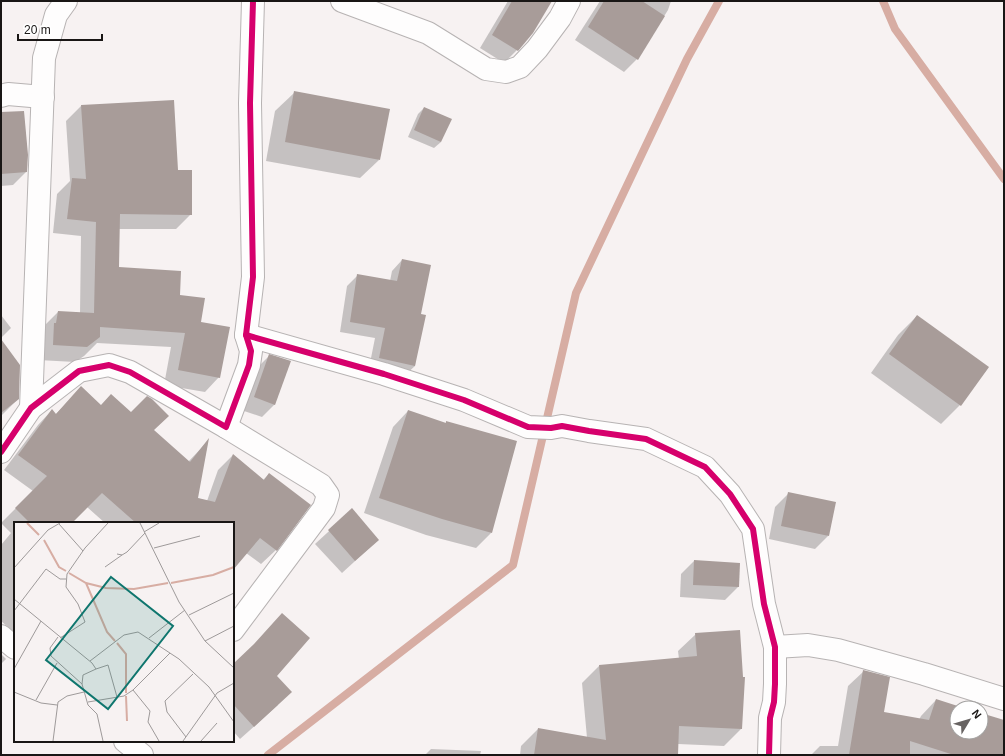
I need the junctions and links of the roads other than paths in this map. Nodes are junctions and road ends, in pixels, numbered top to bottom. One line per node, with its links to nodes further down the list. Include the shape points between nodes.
1 (66, 1): 6 (street, via 56,15 44,58)
2 (253, 1): 7 (street, via 250,110 254,277)
3 (342, 1): 4 (street, via 428,33 486,68 506,72 520,67 538,49)
4 (569, 1)
5 (1, 96): 6 (street, via 8,94)
6 (43, 97): 8 (street)
7 (246, 335): 9 (street, via 251,351 249,365); 13 (street, via 391,376 464,400 528,427 562,426 646,439 704,467 730,494 753,529 764,604)
8 (31, 408): 9 (street, via 80,371 109,366 130,372); 10 (street)
9 (226, 427): 11 (street, via 321,485 328,495 324,508)
10 (1, 452)
11 (234, 629)
12 (1, 636): 14 (street)
13 (775, 646): 15 (street, via 808,645 838,650); 16 (street, via 776,684 770,718)
14 (14, 647)
15 (1004, 698)
16 (769, 755)

